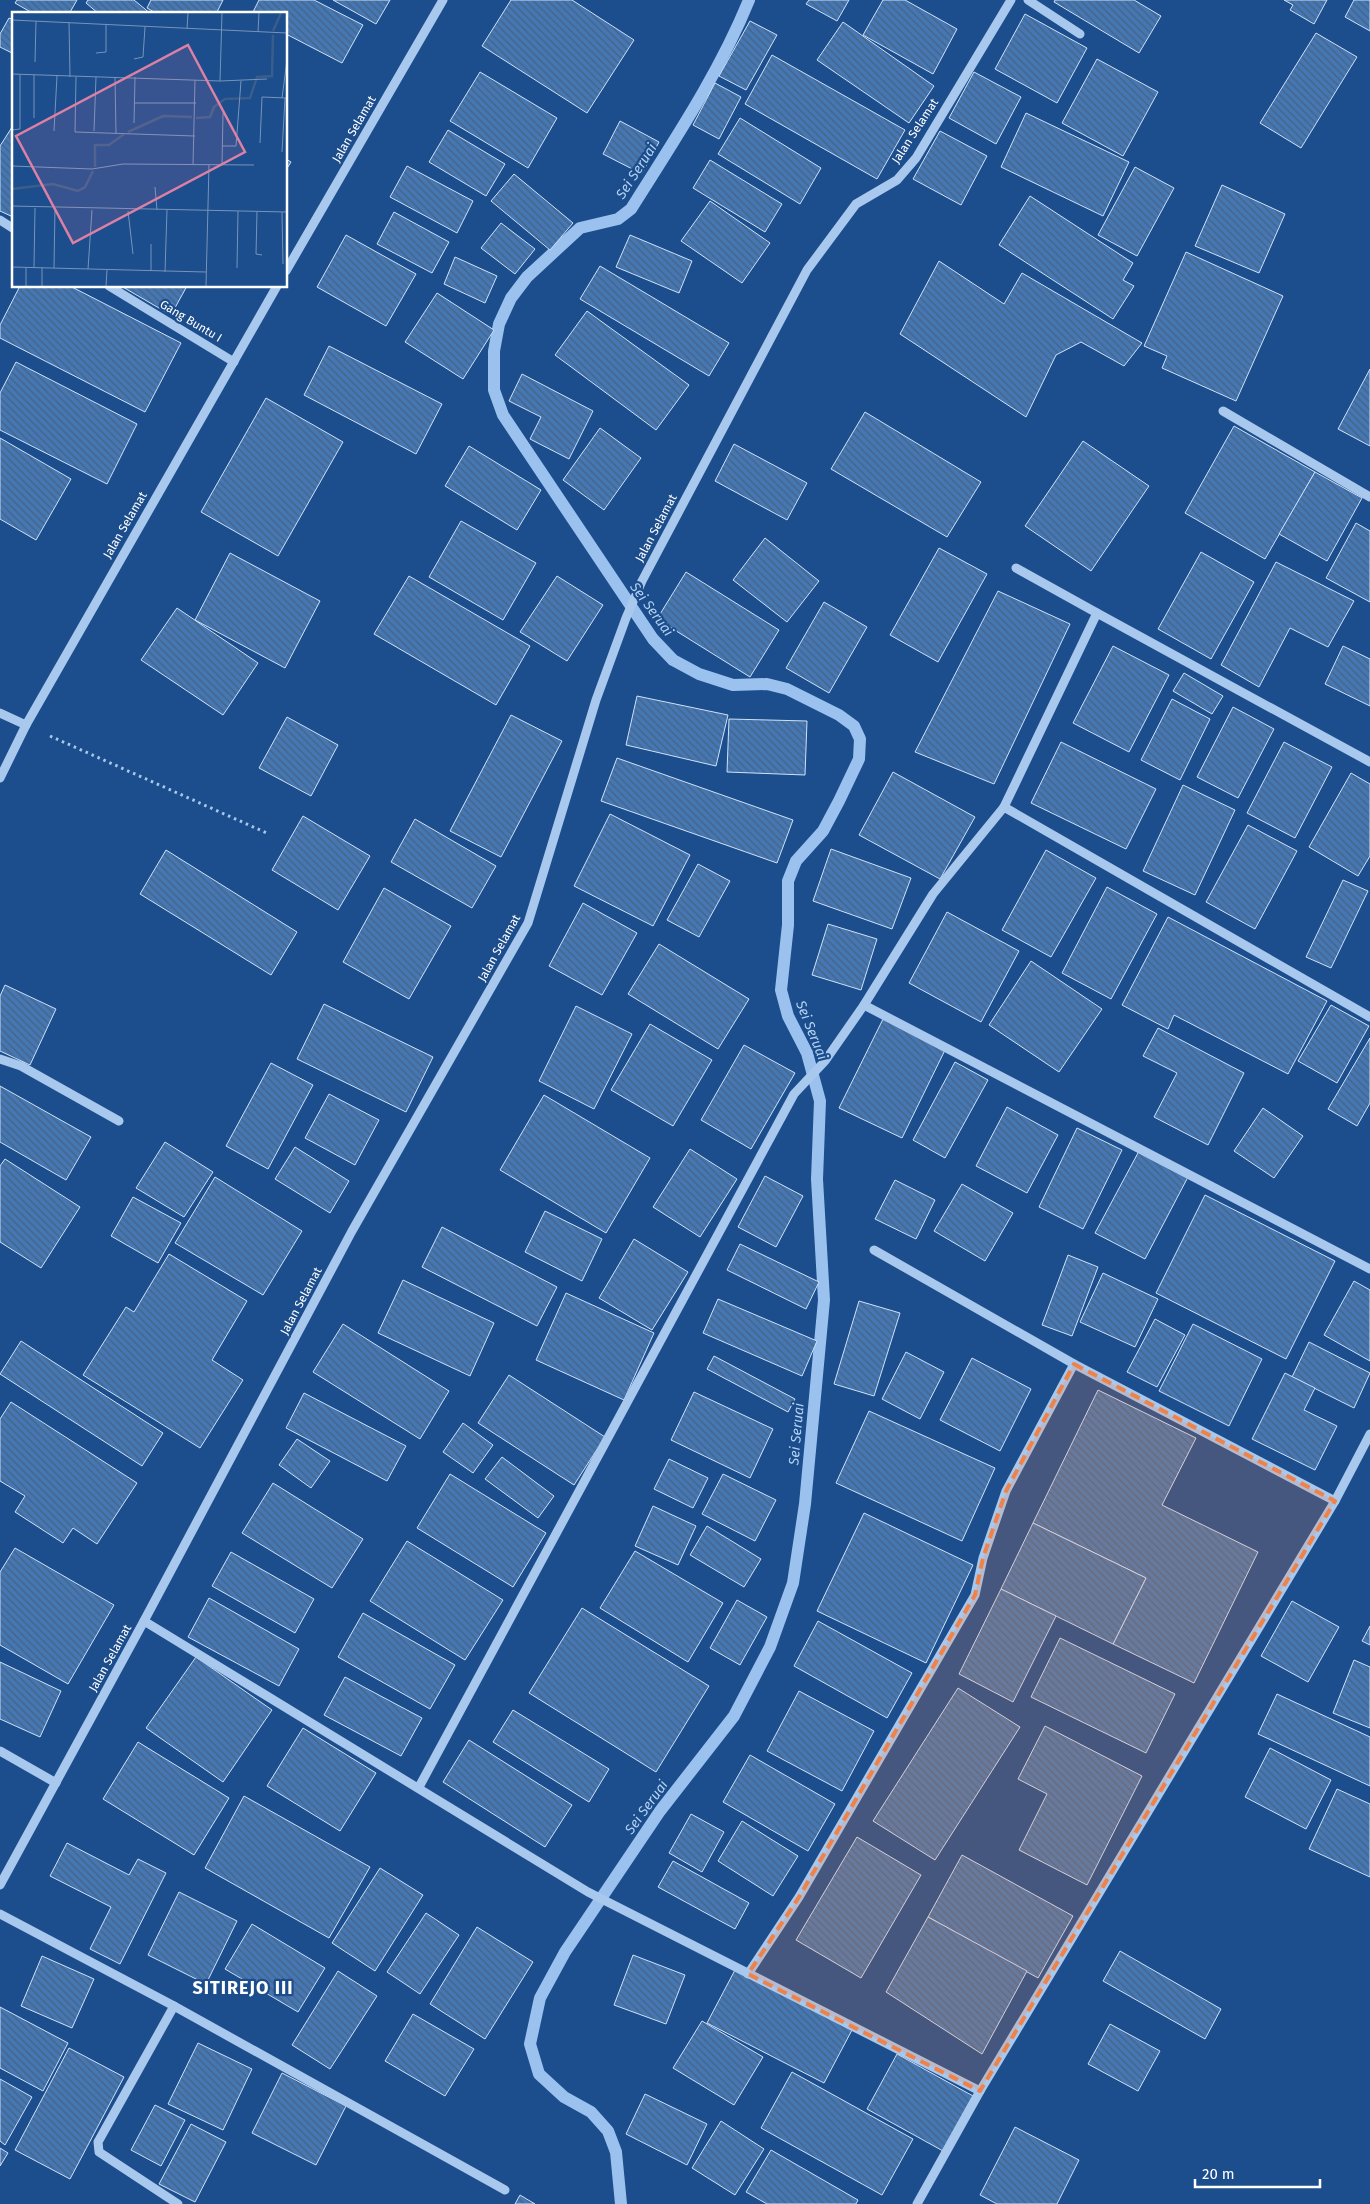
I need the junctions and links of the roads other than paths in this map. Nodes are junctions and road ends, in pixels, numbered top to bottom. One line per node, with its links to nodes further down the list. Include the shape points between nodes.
1 (1010, 0): 29 (street, Jalan Selamat, via 916,158 897,180 856,204 806,270 642,581 626,618 596,700 528,923 352,1230)
2 (1028, 0): 4 (street)
3 (439, 1): 7 (street, Jalan Selamat)
4 (1080, 34)
5 (0, 220): 6 (street)
6 (12, 228)
7 (288, 267)
8 (112, 288): 10 (street, Gang Buntu I)
9 (277, 288): 10 (street, Jalan Selamat)
10 (234, 362): 16 (street, Jalan Selamat)
11 (1223, 410): 12 (street)
12 (1370, 497)
13 (1016, 568): 14 (street)
14 (1098, 612): 17 (street); 19 (street)
15 (0, 713): 16 (street)
16 (26, 725): 18 (street, Jalan Selamat)
17 (1370, 762)
18 (0, 778)
19 (1004, 807): 20 (street, via 933,894); 21 (street)
20 (864, 1005): 25 (street); 32 (street, via 825,1061 794,1094)
21 (1370, 1017)
22 (0, 1059): 23 (street, via 21,1066)
23 (119, 1121)
24 (874, 1250): 26 (street)
25 (1370, 1269)
26 (1074, 1364): 28 (street); 35 (street, via 1006,1491 974,1595 798,1897)
27 (1370, 1434): 28 (street)
28 (1335, 1501): 37 (street)
29 (144, 1621): 31 (street, Jalan Selamat); 32 (street)
30 (0, 1752): 31 (street)
31 (56, 1783): 33 (street, Jalan Selamat)
32 (419, 1787): 35 (street, via 588,1892)
33 (0, 1885)
34 (0, 1914): 36 (street)
35 (748, 1974): 37 (street)
36 (174, 2006): 38 (street); 39 (street, via 98,2142 98,2152)
37 (980, 2091): 40 (street)
38 (505, 2190)
39 (178, 2204)
40 (917, 2204)

